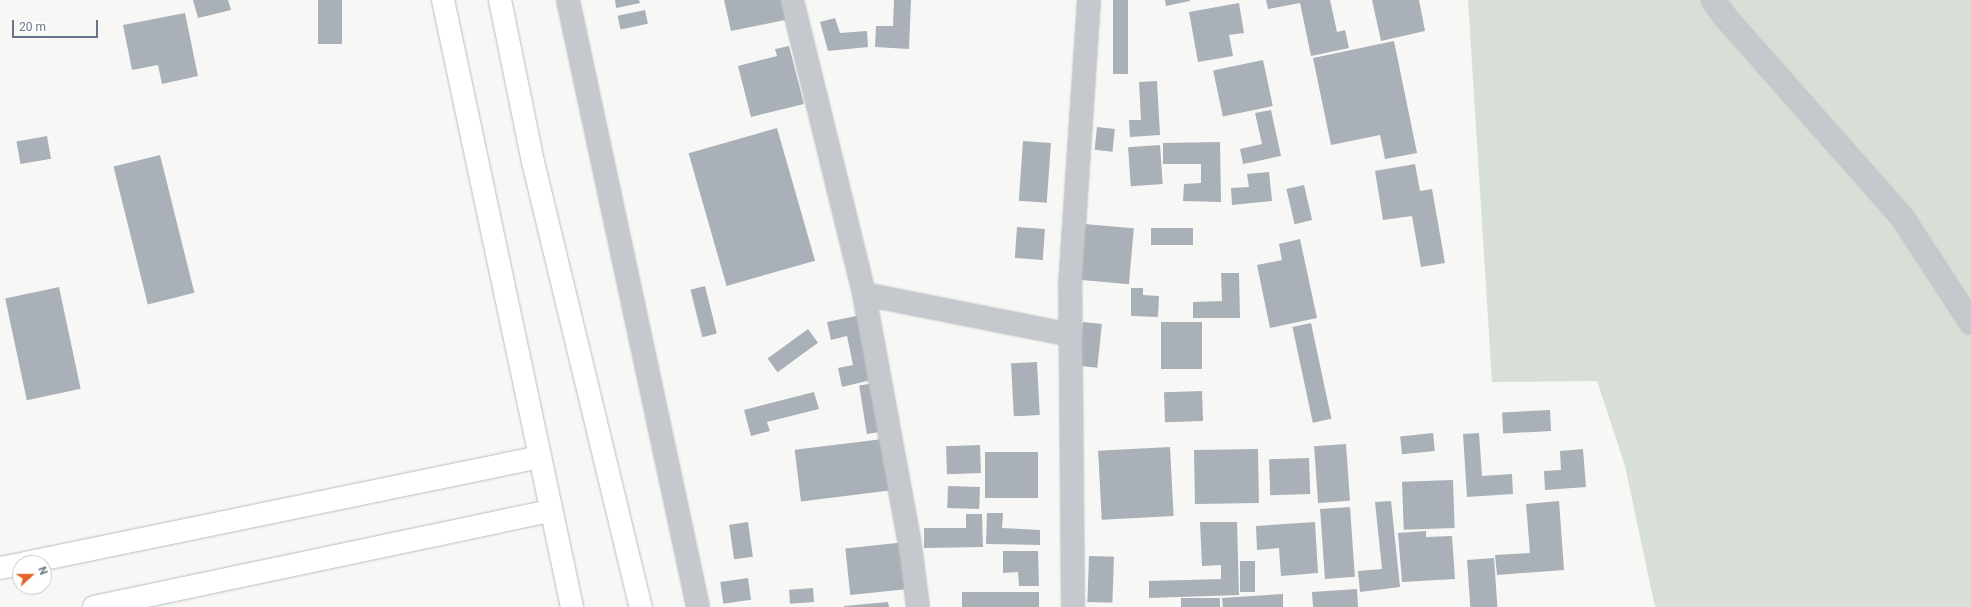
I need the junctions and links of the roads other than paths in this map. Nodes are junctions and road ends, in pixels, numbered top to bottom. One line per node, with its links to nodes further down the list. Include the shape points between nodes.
1 (444, 0): 10 (main road)
2 (500, 0): 17 (main road, via 533,162)
3 (568, 0): 18 (street)
4 (792, 0): 7 (street)
5 (1089, 0): 9 (street, via 1070,286)
6 (1713, 0): 8 (street, via 1726,18 1902,217)
7 (864, 294): 9 (street); 19 (street, via 909,538)
8 (1971, 323)
9 (1071, 335): 20 (street)
10 (540, 457): 11 (main road); 12 (main road)
11 (551, 511): 15 (main road); 16 (main road)
12 (52, 557)
13 (12, 566): 14 (main road)
14 (0, 568)
15 (94, 607)
16 (572, 607)
17 (641, 607)
18 (698, 607)
19 (918, 607)
20 (1073, 607)

